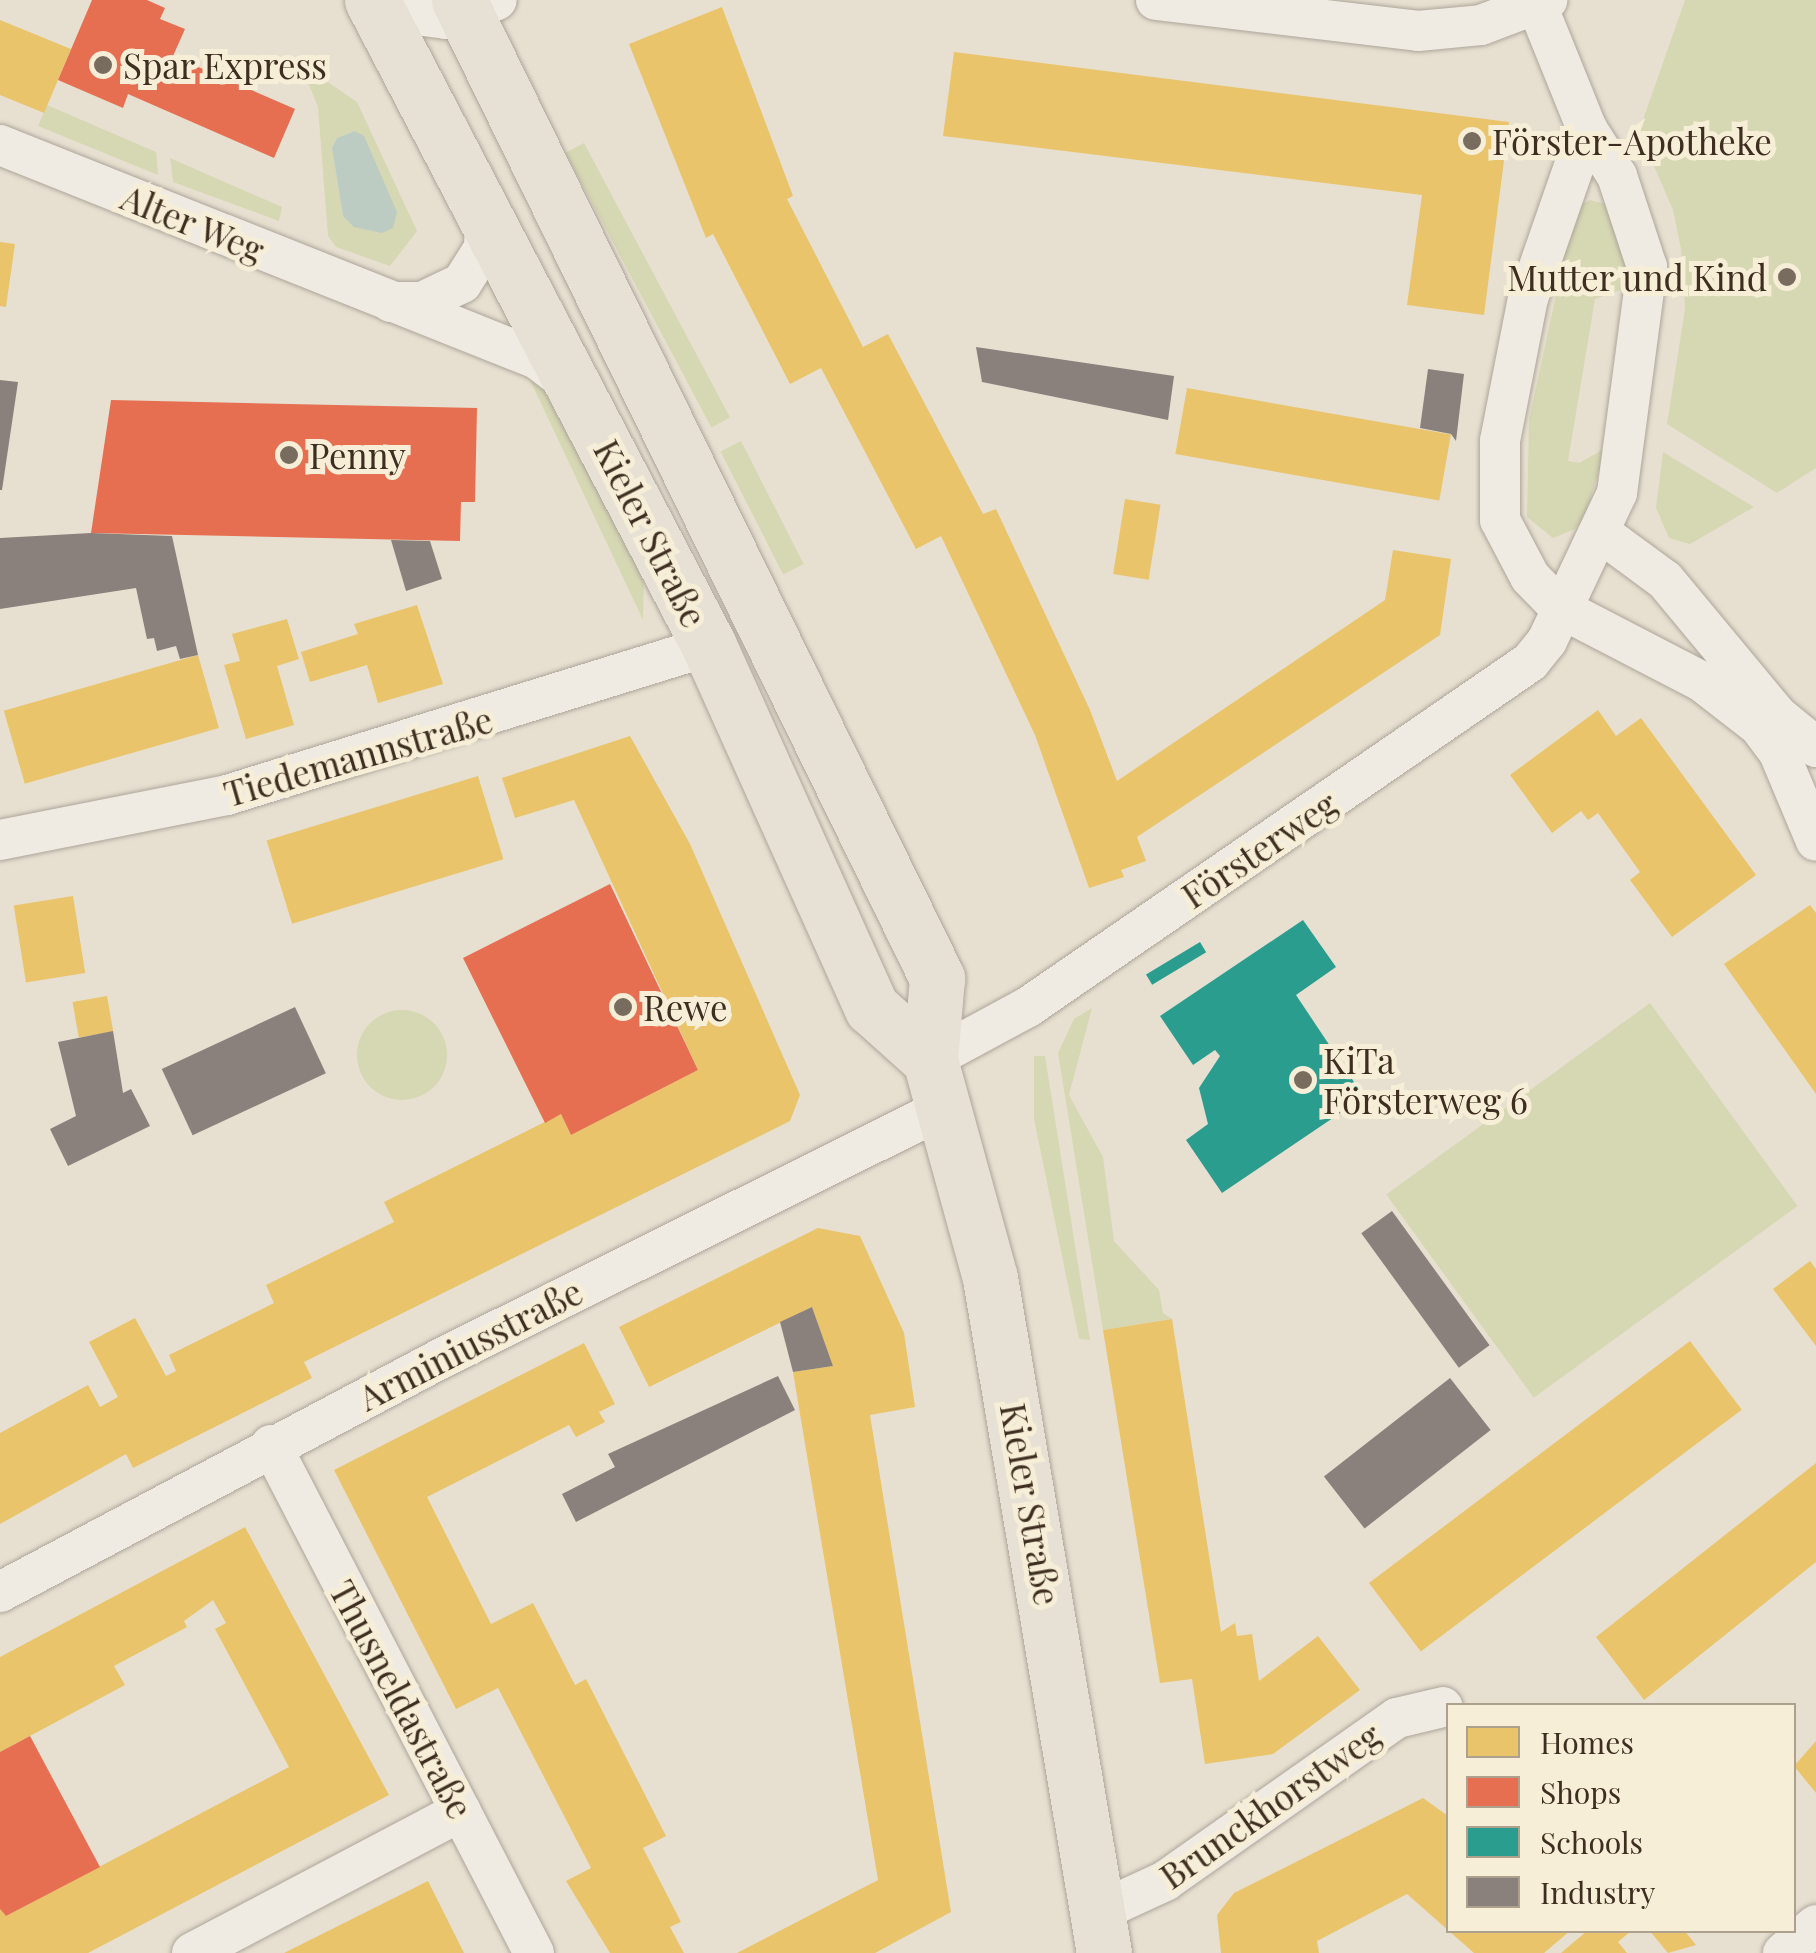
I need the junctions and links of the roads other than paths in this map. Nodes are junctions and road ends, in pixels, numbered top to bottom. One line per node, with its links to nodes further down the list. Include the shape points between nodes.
1 (1156, 0): 2 (street, via 1418,31 1481,25)
2 (1540, 2): 5 (street, Försterweg)
3 (375, 3): 4 (street, via 427,19); 7 (main road, Kieler Straße)
4 (474, 5): 16 (main road, Kieler Straße, via 932,966)
5 (1587, 130): 10 (street, Försterweg, via 1617,176 1647,267 1626,454); 11 (street, via 1540,249 1500,442 1500,520 1530,577)
6 (0, 145): 8 (street, Alter Weg)
7 (485, 213): 8 (street, Alter Weg, via 484,248 462,283 422,302); 9 (main road, Kieler Straße)
8 (387, 302): 9 (street, Alter Weg, via 536,360)
9 (579, 394): 12 (main road, Kieler Straße)
10 (1601, 533): 11 (street, Försterweg); 13 (street, via 1665,580 1778,716)
11 (1560, 608): 15 (street, via 1701,681 1759,726 1780,753); 16 (street, Försterweg, via 1530,662 1028,1007)
12 (709, 646): 14 (street, Tiedemannstraße, via 227,795); 16 (main road, Kieler Straße, via 872,1008)
13 (1816, 747)
14 (0, 840)
15 (1816, 841)
16 (938, 1084): 17 (street, Arminiusstraße); 22 (main road, Kieler Straße, via 997,1318)
17 (271, 1446): 18 (street, Arminiusstraße); 20 (street, Thusneldastraße)
18 (0, 1592)
19 (1442, 1707): 22 (street, Brunckhorstweg, via 1397,1718)
20 (461, 1811): 23 (street); 24 (street, Thusneldastraße)
21 (1816, 1924): 25 (street)
22 (1101, 1932)
23 (192, 1953)
24 (534, 1953)
25 (1782, 1953)

